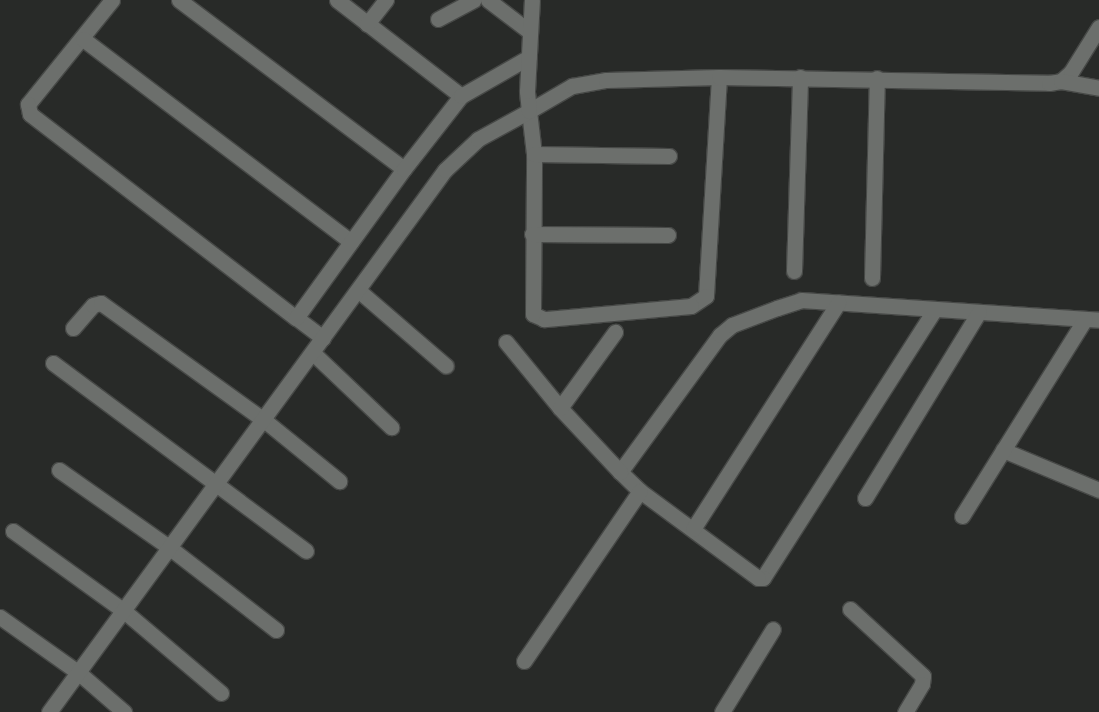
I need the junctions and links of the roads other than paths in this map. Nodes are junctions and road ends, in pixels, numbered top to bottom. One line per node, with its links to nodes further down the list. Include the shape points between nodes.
1 (112, 0): 12 (street)
2 (337, 0): 9 (street)
3 (386, 0): 9 (street)
4 (473, 0): 8 (street)
5 (488, 0): 11 (street)
6 (532, 0): 11 (street)
7 (182, 1): 23 (street)
8 (438, 20)
9 (367, 24): 19 (street)
10 (1099, 27): 16 (street)
11 (530, 32): 13 (street)
12 (83, 39): 26 (street); 34 (street, via 28,104 30,114)
13 (529, 65): 19 (street); 20 (street)
14 (719, 77): 15 (street); 20 (street, via 606,80 572,86); 24 (street, via 708,289 702,301 691,306 538,318 531,307)
15 (800, 77): 17 (street); 27 (street)
16 (1066, 77): 17 (street, via 1028,83); 18 (street)
17 (877, 78): 28 (street)
18 (1099, 88)
19 (461, 96): 23 (street)
20 (529, 110): 21 (street); 29 (street, via 478,139 444,170)
21 (534, 154): 22 (street); 24 (street)
22 (669, 156)
23 (404, 169): 26 (street)
24 (532, 234): 25 (street)
25 (668, 235)
26 (351, 242): 34 (street)
27 (794, 271)
28 (872, 278)
29 (358, 290): 37 (street); 41 (street)
30 (838, 303): 31 (street); 47 (street, via 801,300 732,325 720,335); 54 (street)
31 (935, 309): 32 (street); 54 (street, via 764,578 758,578)
32 (979, 312): 33 (street); 52 (street)
33 (1092, 319): 45 (street)
34 (300, 320): 37 (street)
35 (74, 328): 43 (street, via 93,305 102,304)
36 (615, 332): 42 (street)
37 (322, 338): 39 (street)
38 (506, 342): 42 (street)
39 (313, 353): 43 (street); 44 (street)
40 (53, 363): 49 (street)
41 (446, 366)
42 (560, 408): 47 (street)
43 (264, 420): 48 (street); 49 (street)
44 (391, 427)
45 (1003, 450): 50 (street); 53 (street)
46 (59, 470): 56 (street)
47 (620, 472): 51 (street)
48 (339, 480)
49 (218, 483): 56 (street); 57 (street)
50 (1099, 490)
51 (640, 491): 54 (street); 63 (street)
52 (864, 498)
53 (962, 516)
54 (693, 529)
55 (13, 531): 59 (street)
56 (170, 548): 59 (street); 62 (street)
57 (306, 550)
58 (850, 608): 69 (street, via 923,676 922,684)
59 (124, 611): 64 (street); 65 (street)
60 (0, 617): 64 (street)
61 (773, 629): 68 (street)
62 (276, 630)
63 (524, 661)
64 (79, 673): 66 (street); 67 (street)
65 (222, 693)
66 (49, 712)
67 (124, 712)
68 (722, 712)
69 (905, 712)

